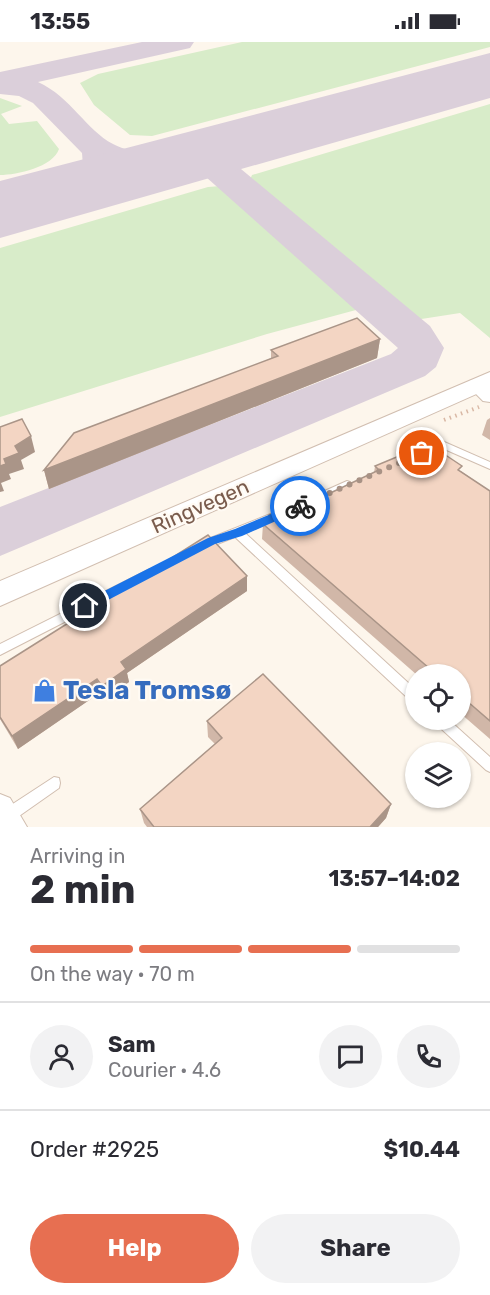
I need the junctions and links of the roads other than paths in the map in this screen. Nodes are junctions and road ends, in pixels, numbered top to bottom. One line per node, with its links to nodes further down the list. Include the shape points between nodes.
1 (485, 387): 8 (street, Ringvegen)
2 (410, 458): 3 (lane, via 442,444)
3 (490, 466)
4 (356, 481): 5 (lane)
5 (238, 533): 6 (lane); 10 (lane)
6 (190, 552)
7 (159, 568): 9 (lane)
8 (3, 594)
9 (0, 650)
10 (405, 688)
11 (451, 730): 12 (lane)
12 (490, 766)
13 (54, 783): 14 (lane)
14 (6, 817)

